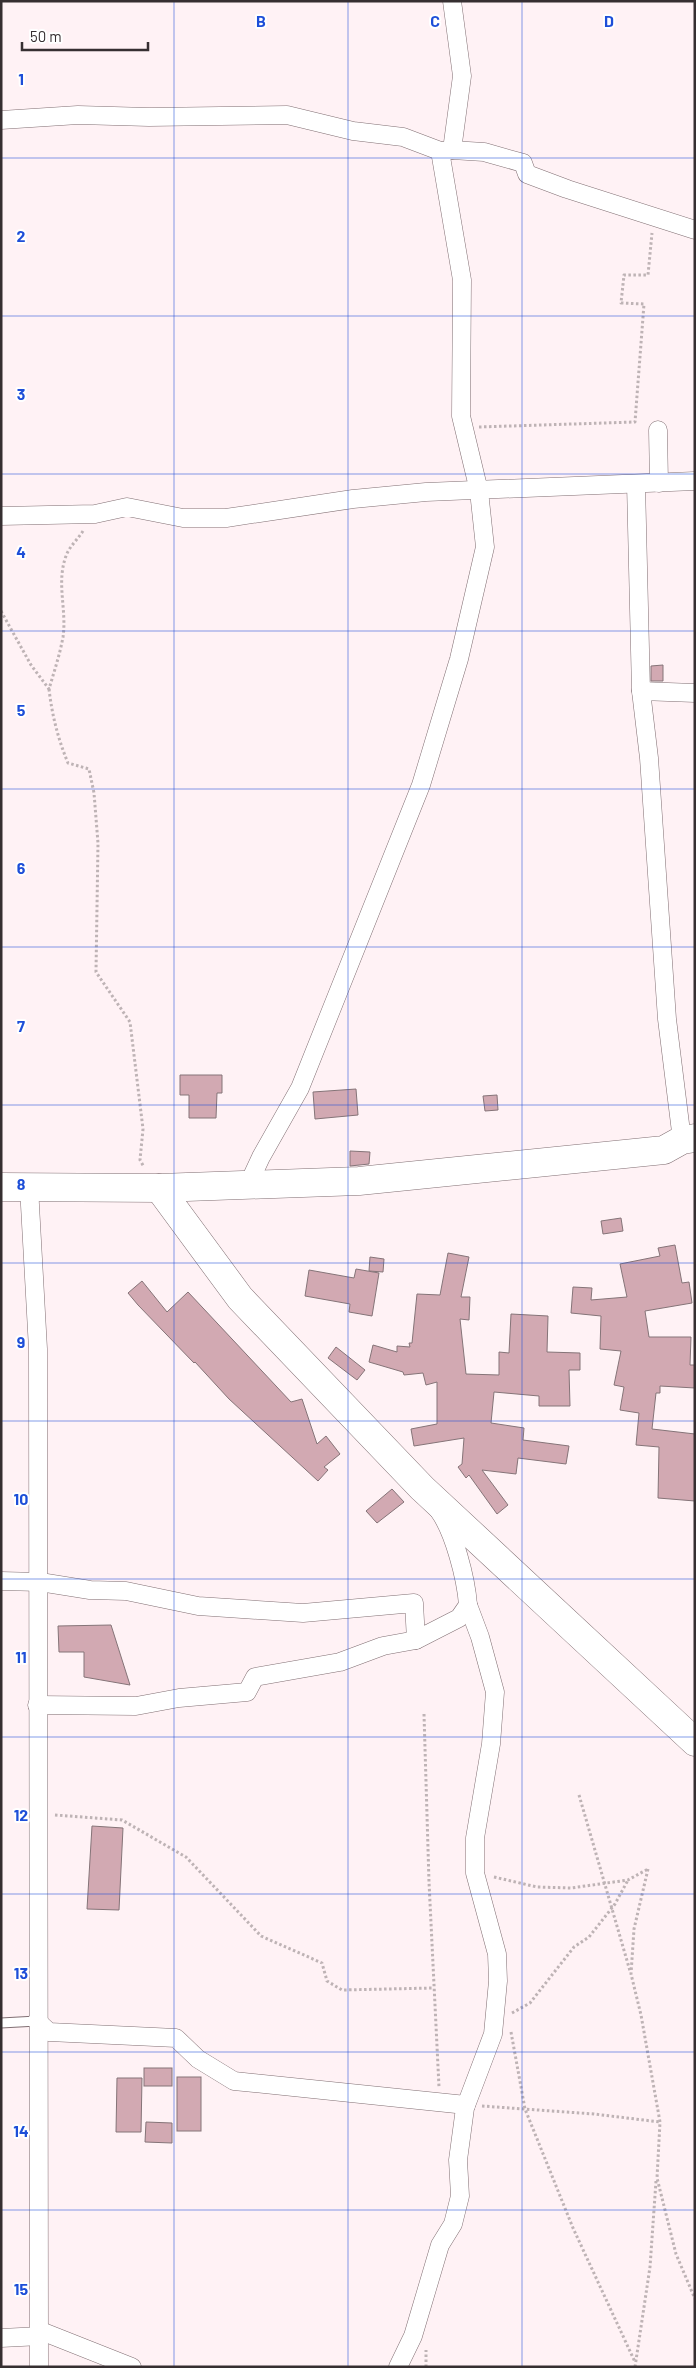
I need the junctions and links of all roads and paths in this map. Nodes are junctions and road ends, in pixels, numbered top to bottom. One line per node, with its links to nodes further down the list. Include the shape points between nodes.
1 (452, 1): 3 (street, via 462,76)
2 (1, 120): 3 (street, via 78,115 287,115 403,137)
3 (446, 150): 4 (street, via 484,152 523,163 527,174); 6 (street, via 442,170 462,280 461,416)
4 (653, 217): 5 (street); 6 (path, via 648,275 624,275 621,303 644,304 635,422)
5 (695, 230)
6 (464, 427): 11 (street)
7 (658, 430): 9 (street)
8 (695, 482): 9 (street)
9 (659, 483): 10 (street)
10 (636, 484): 11 (street); 16 (street)
11 (479, 491): 12 (street, via 353,499 226,518 183,518 126,507); 19 (street, via 485,547 459,659 421,785 300,1088)
12 (95, 514): 13 (street); 15 (path, via 66,555 60,591 63,637)
13 (1, 516)
14 (1, 611): 15 (path, via 31,665)
15 (49, 689): 22 (path, via 60,744 68,763 89,769 98,852 96,972 130,1022 143,1129 140,1160)
16 (641, 691): 17 (street); 18 (street, via 649,758 667,1019)
17 (695, 693)
18 (688, 1139): 19 (main road, via 664,1150 359,1181)
19 (248, 1185): 22 (main road)
20 (29, 1186): 21 (main road); 22 (main road); 25 (street, via 38,1349)
21 (1, 1187)
22 (159, 1188): 23 (main road, via 240,1298)
23 (422, 1488): 26 (street, via 445,1520); 30 (main road)
24 (1, 1581): 25 (street)
25 (40, 1582): 27 (street, via 90,1590 126,1591 198,1606 303,1613 414,1603); 28 (street)
26 (468, 1605): 27 (street, via 459,1618); 33 (street, via 495,1692 491,1744 475,1838)
27 (416, 1640): 28 (street, via 383,1646 340,1662 255,1677 247,1692 179,1698 136,1706)
28 (38, 1705): 32 (street)
29 (424, 1714): 38 (path)
30 (695, 1742)
31 (579, 1795): 35 (path)
32 (40, 1813): 38 (path, via 122,1820 186,1857 261,1936 322,1963 327,1981 342,1990); 40 (street)
33 (475, 1873): 35 (path, via 537,1887 571,1888); 39 (street, via 497,1954)
34 (628, 1880): 35 (path); 36 (path); 37 (path, via 648,1868 634,1929)
35 (605, 1882): 36 (path)
36 (612, 1907): 37 (path); 39 (path, via 589,1937 574,1947 530,2003)
37 (631, 1974): 45 (path)
38 (433, 1988): 42 (path)
39 (501, 2018): 43 (street); 44 (path)
40 (37, 2021): 41 (lane); 42 (street, via 50,2032 176,2038 198,2059 234,2080); 48 (street)
41 (1, 2024)
42 (440, 2102): 43 (street)
43 (466, 2105): 44 (path); 53 (street, via 458,2160 460,2196 453,2224 440,2245 413,2336)
44 (525, 2109): 45 (path); 50 (path, via 573,2228)
45 (660, 2122): 46 (path)
46 (656, 2178): 47 (path, via 676,2254); 50 (path, via 650,2267)
47 (695, 2299)
48 (41, 2333): 49 (street); 51 (street); 52 (street)
49 (1, 2338)
50 (635, 2362): 54 (path)
51 (39, 2367)
52 (132, 2367)
53 (398, 2367)
54 (635, 2367)

